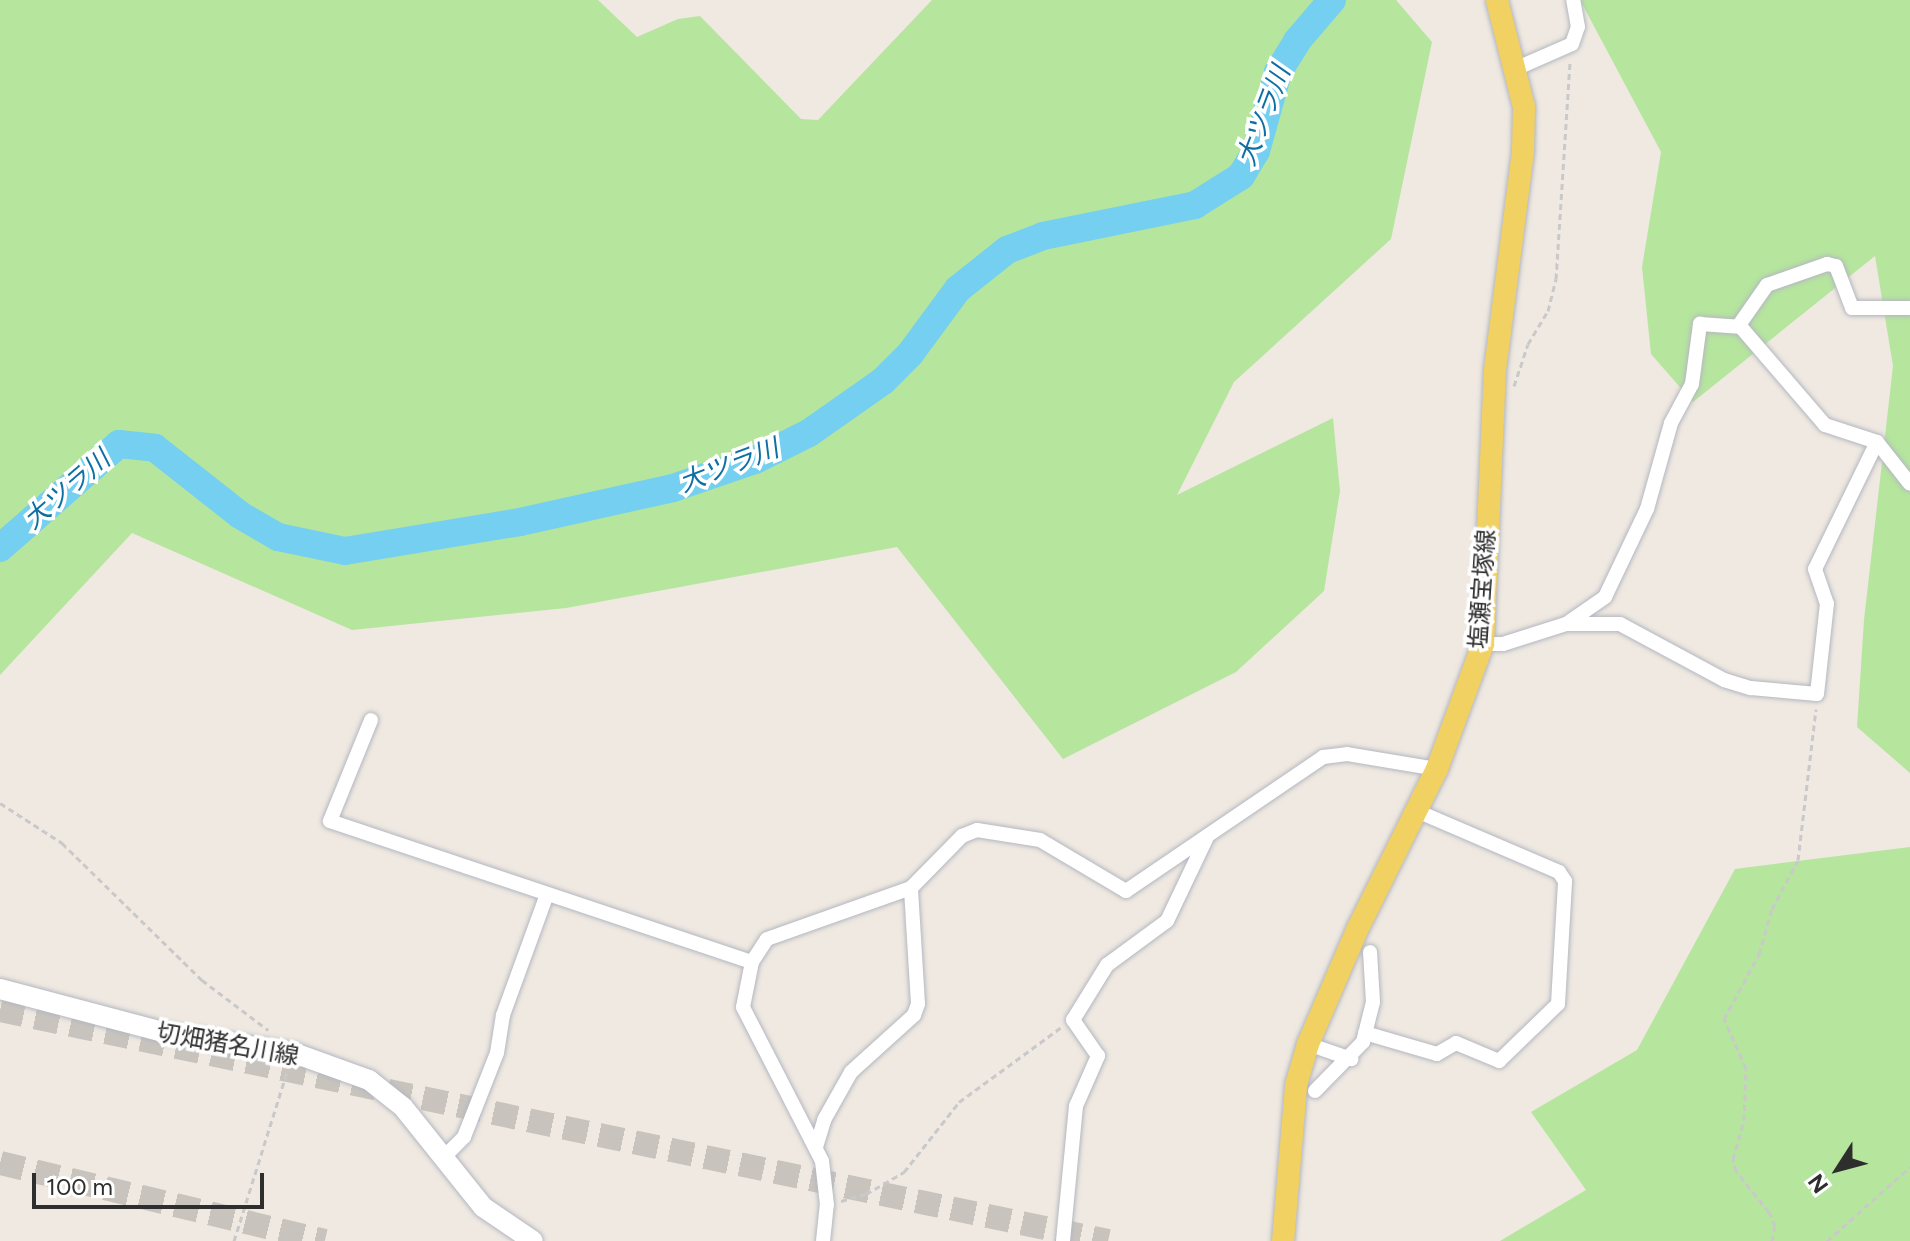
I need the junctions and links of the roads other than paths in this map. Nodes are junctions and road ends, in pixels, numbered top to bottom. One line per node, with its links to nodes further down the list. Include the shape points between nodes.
1 (1497, 0): 3 (main road, 塩瀬宝塚線)
2 (1573, 0): 3 (street, via 1578,27 1572,44)
3 (1515, 69): 9 (main road, 塩瀬宝塚線, via 1524,107 1523,151 1493,401)
4 (1910, 308): 5 (street, via 1852,308 1836,266 1827,264 1767,285)
5 (1739, 327): 6 (street, via 1825,425); 8 (street, via 1700,324 1692,384 1671,423 1647,509 1605,597)
6 (1877, 442): 7 (street); 8 (street, via 1815,569 1827,604 1817,694 1724,680 1620,624)
7 (1910, 484)
8 (1566, 624): 9 (street, via 1503,644)
9 (1483, 644): 11 (main road, 塩瀬宝塚線)
10 (371, 720): 15 (street, via 330,821)
11 (1437, 769): 12 (main road, 塩瀬宝塚線); 13 (street, via 1347,754 1323,757)
12 (1417, 811): 19 (street, via 1559,872 1565,881 1558,1004 1499,1061 1456,1043 1437,1054); 20 (main road, 塩瀬宝塚線)
13 (1207, 836): 14 (street, via 1126,891 1040,840 977,830 962,836); 27 (street, via 1167,921 1107,965 1073,1020 1098,1056 1076,1106)
14 (911, 888): 17 (street, via 781,930 767,939); 23 (street, via 918,1004 914,1015 851,1072 824,1120)
15 (546, 897): 17 (street); 24 (street, via 469,1123)
16 (1370, 952): 19 (street, via 1373,1002)
17 (752, 962): 23 (street, via 743,1007 750,1028)
18 (0, 989): 24 (main road, 切畑猪名川線, via 166,1033 286,1052 369,1080 403,1107)
19 (1365, 1033): 21 (street)
20 (1308, 1044): 21 (street); 28 (main road, 塩瀬宝塚線, via 1296,1085)
21 (1351, 1059): 22 (street)
22 (1315, 1091)
23 (816, 1147): 26 (street, via 827,1205)
24 (442, 1159): 25 (main road, 切畑猪名川線, via 483,1207)
25 (533, 1241)
26 (823, 1241)
27 (1063, 1241)
28 (1283, 1241)

